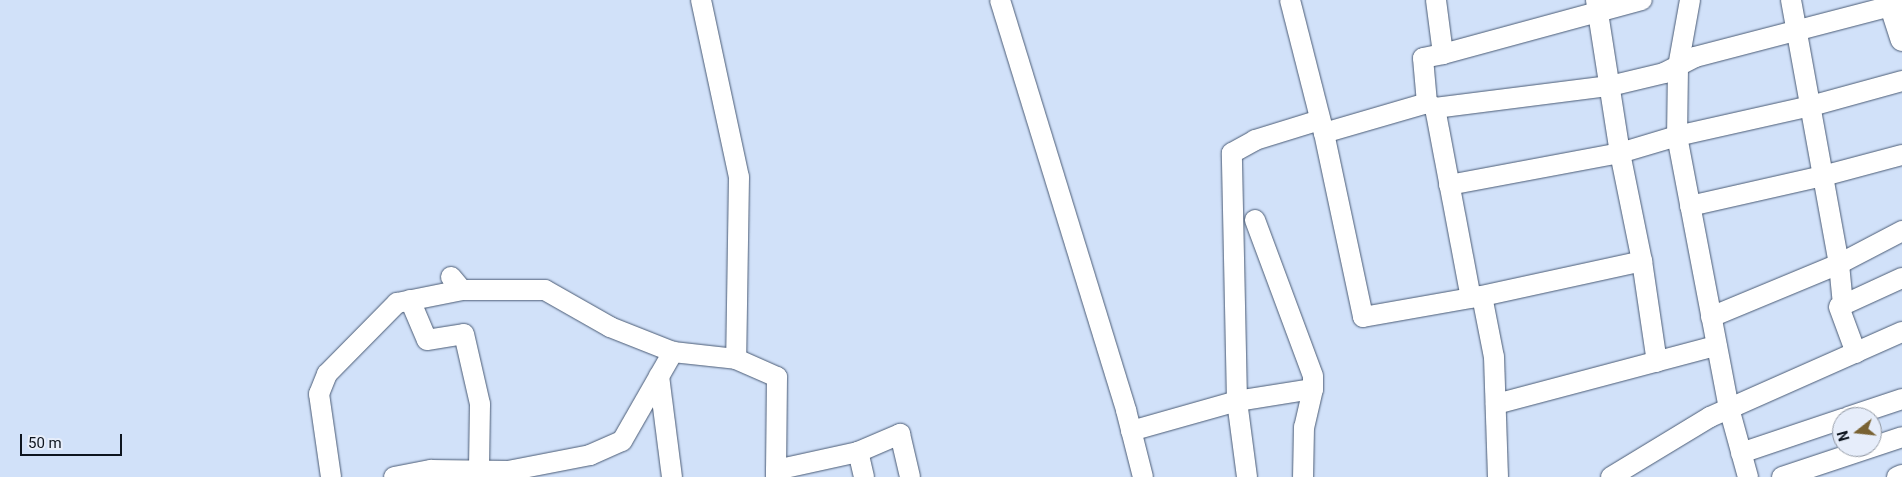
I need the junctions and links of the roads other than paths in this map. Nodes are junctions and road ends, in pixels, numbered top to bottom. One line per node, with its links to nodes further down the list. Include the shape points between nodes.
1 (701, 0): 38 (street, via 739,177)
2 (1000, 0): 48 (street)
3 (1290, 0): 18 (street)
4 (1436, 0): 12 (street)
5 (1642, 0): 9 (street)
6 (1690, 0): 13 (street)
7 (1791, 0): 10 (street)
8 (1894, 3): 10 (street); 11 (main road)
9 (1597, 7): 12 (street); 15 (street)
10 (1797, 29): 13 (street, via 1695,57); 17 (street)
11 (1902, 38)
12 (1443, 54): 16 (street, via 1423,58)
13 (1678, 67): 15 (street); 19 (street)
14 (1902, 81): 17 (street)
15 (1610, 86): 16 (street); 20 (street)
16 (1431, 106): 18 (street); 23 (street)
17 (1811, 106): 19 (street); 22 (street)
18 (1322, 126): 30 (street, via 1363,317); 43 (street, via 1255,140 1232,153)
19 (1677, 136): 20 (street); 24 (street)
20 (1620, 153): 23 (street); 27 (street)
21 (1902, 155): 22 (street)
22 (1823, 176): 24 (street); 28 (street)
23 (1449, 185): 30 (street)
24 (1690, 206): 33 (street)
25 (1255, 220): 41 (street, via 1313,376)
26 (1902, 231): 28 (street)
27 (1642, 261): 30 (street); 39 (street)
28 (1839, 264): 32 (street); 33 (street)
29 (1902, 278): 32 (street)
30 (1476, 297): 44 (street, via 1494,357)
31 (410, 300): 36 (street, via 456,283 545,290 610,327); 52 (street, via 426,340 464,334 480,404); 56 (street, via 396,303 327,374 319,394)
32 (1843, 306): 37 (street, via 1839,307)
33 (1711, 317): 35 (street)
34 (1902, 332): 37 (street)
35 (1716, 346): 39 (street); 46 (street)
36 (673, 352): 38 (street); 40 (street)
37 (1856, 353): 46 (street)
38 (736, 359): 53 (street, via 777,377)
39 (1656, 362): 44 (street)
40 (659, 376): 52 (street, via 622,441 590,455 508,471); 58 (street)
41 (1313, 389): 43 (street); 63 (street, via 1304,426)
42 (1902, 399): 45 (street)
43 (1237, 401): 48 (street); 62 (street)
44 (1496, 404): 64 (street)
45 (1878, 407)
46 (1729, 408): 51 (street); 55 (street)
47 (1832, 422): 51 (street)
48 (1131, 431): 61 (street)
49 (1902, 437): 66 (street)
50 (858, 452): 53 (street); 59 (street); 60 (street, via 900,434)
51 (1742, 453): 65 (street)
52 (479, 471): 57 (street, via 431,470)
53 (776, 474)
54 (1902, 475): 67 (street)
55 (1614, 476)
56 (331, 477)
57 (394, 477)
58 (672, 477)
59 (864, 477)
60 (910, 477)
61 (1142, 477)
62 (1247, 477)
63 (1303, 477)
64 (1498, 477)
65 (1748, 477)
66 (1782, 477)
67 (1897, 477)

